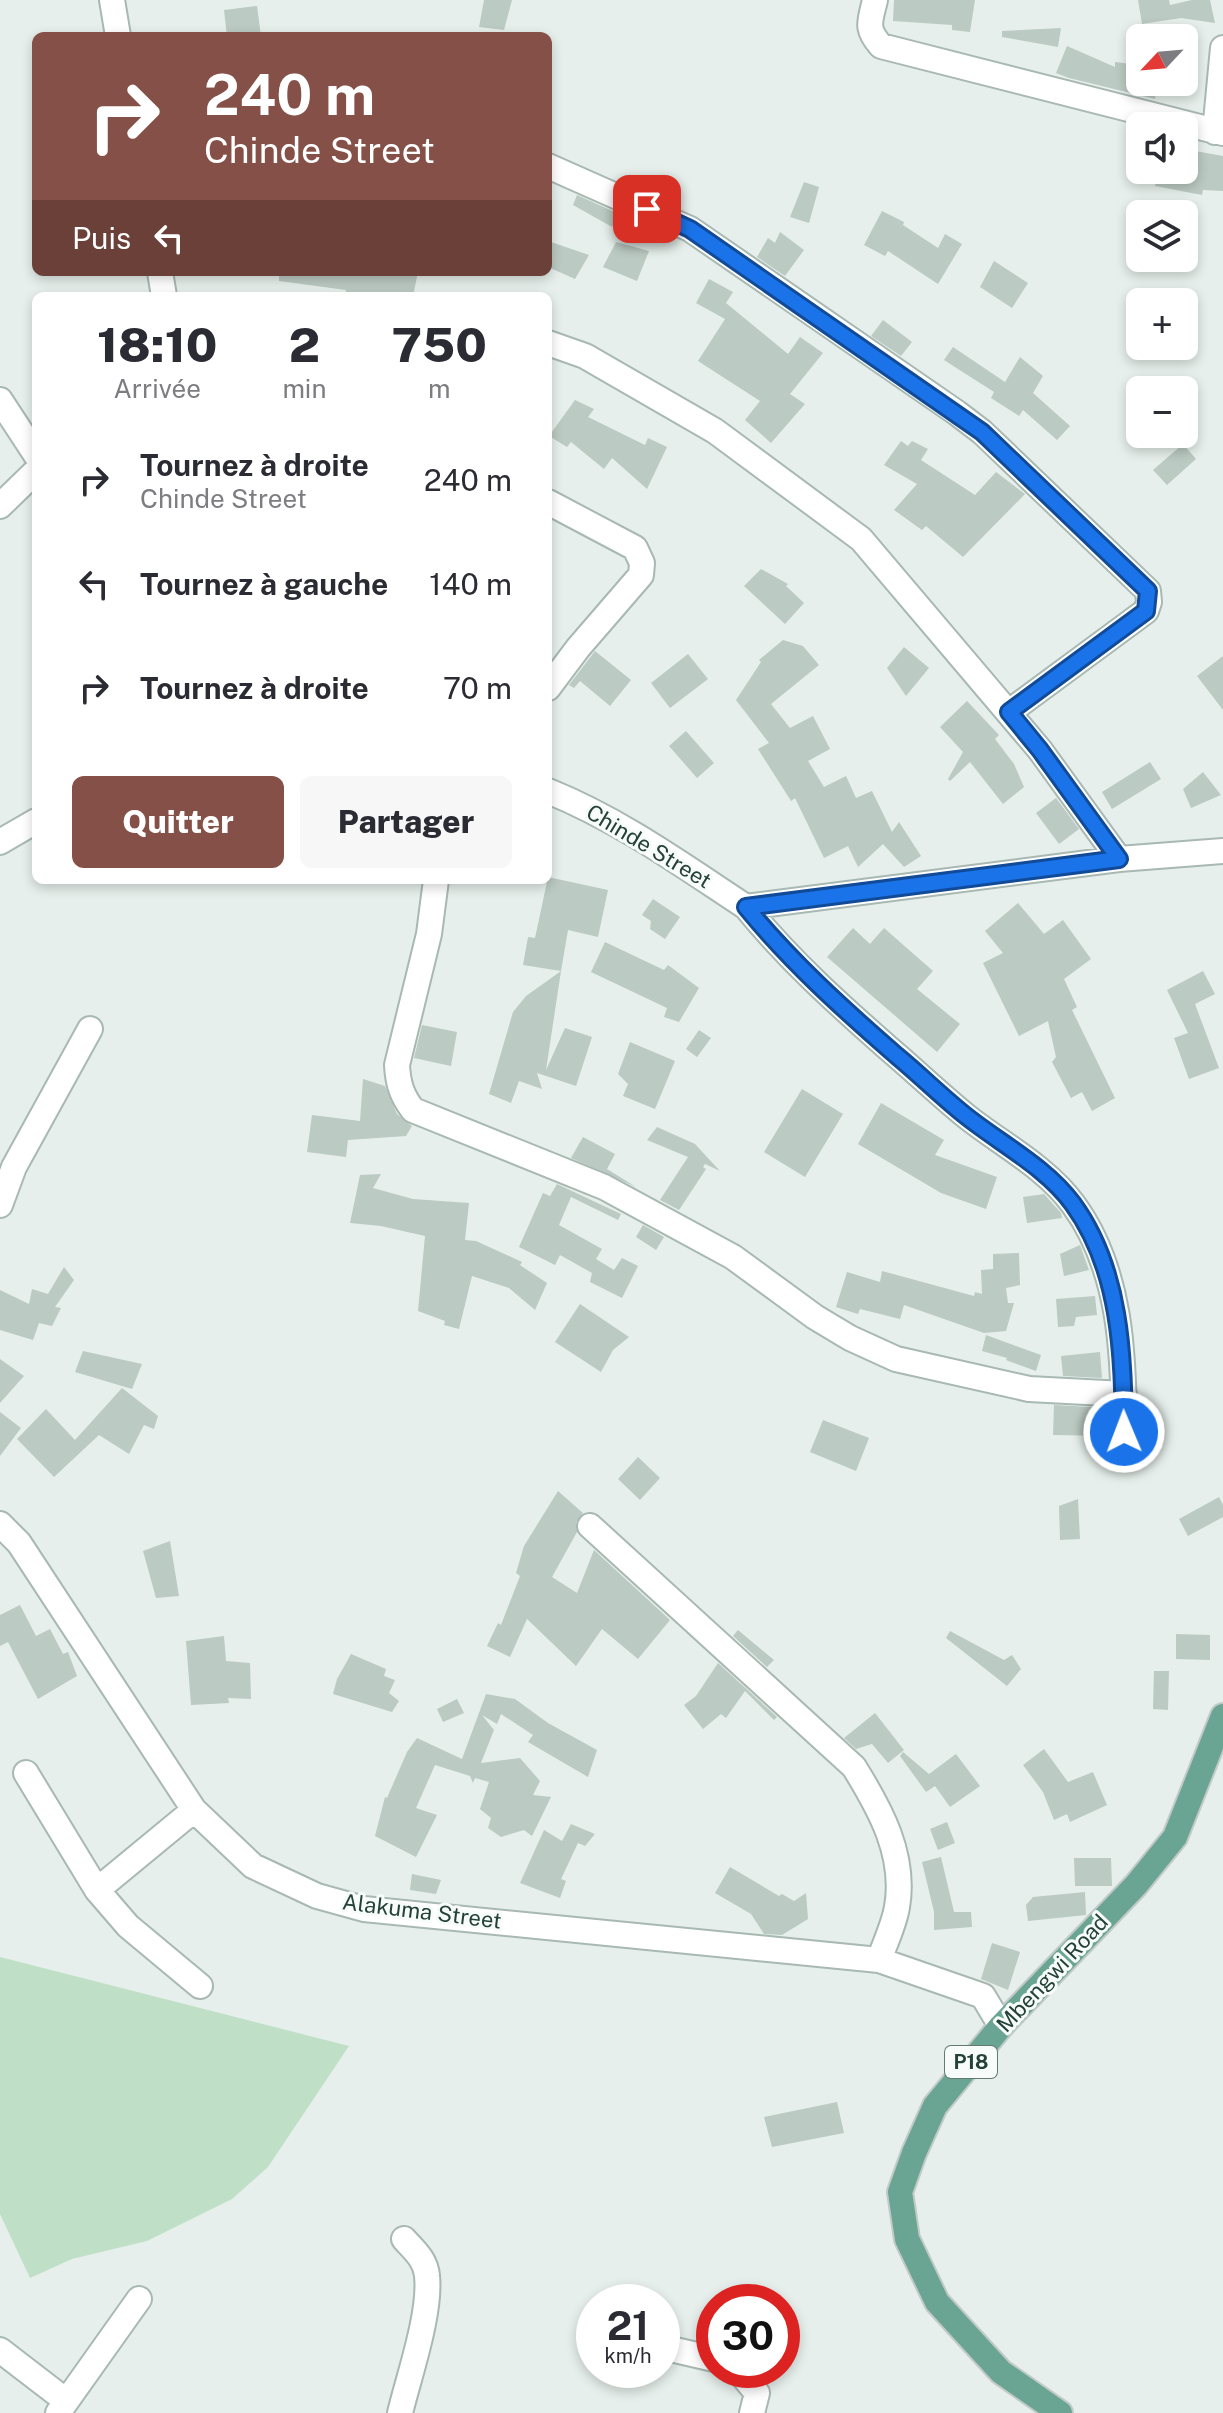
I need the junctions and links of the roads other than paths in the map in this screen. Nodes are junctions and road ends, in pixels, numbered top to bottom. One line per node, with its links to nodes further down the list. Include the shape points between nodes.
1 (112, 0): 3 (street)
2 (875, 0): 5 (street, via 869,27 881,46)
3 (117, 32)
4 (1223, 48): 5 (street)
5 (1219, 132)
6 (552, 168): 14 (street, via 690,229 957,413 1148,591 1146,611)
7 (552, 344): 14 (street, via 585,356 715,431 861,539)
8 (0, 400): 9 (street)
9 (32, 449)
10 (32, 475): 12 (street)
11 (552, 504): 13 (street, via 635,548 642,563 641,575)
12 (0, 506)
13 (552, 683)
14 (1009, 712): 19 (street)
15 (552, 793): 21 (street, Chinde Street, via 632,832)
16 (32, 823): 17 (street)
17 (0, 842)
18 (1223, 851): 19 (street)
19 (1119, 859): 21 (street)
20 (435, 884): 24 (street, via 429,934 397,1065 398,1083 413,1110 604,1187 733,1257 850,1338 896,1359 1029,1389)
21 (746, 907): 24 (street, Chinde Street, via 816,984 965,1115 1050,1178 1073,1204 1093,1238 1110,1288 1121,1329)
22 (90, 1029): 23 (street, via 14,1167)
23 (0, 1205)
24 (1124, 1394): 25 (street, Chinde Street)
25 (1124, 1432)
26 (0, 1524): 30 (street, Alakuma Street, via 19,1543)
27 (590, 1526): 32 (street, via 854,1767 880,1809 896,1855 897,1907)
28 (1223, 1716): 34 (main road, Mbengwi Road / P18, via 1175,1837)
29 (26, 1773): 31 (street)
30 (194, 1810): 31 (street); 32 (street, Alakuma Street, via 253,1866 317,1896 364,1909)
31 (97, 1890): 33 (street, via 128,1926)
32 (879, 1960): 34 (street, Alakuma Street, via 983,1996)
33 (200, 1986)
34 (1001, 2026): 42 (main road, Mbengwi Road / P18, via 935,2106 914,2153 900,2192 907,2239 937,2302 1001,2372)
35 (404, 2239): 40 (street, via 420,2256 427,2277)
36 (139, 2299): 39 (street)
37 (0, 2350): 39 (street)
38 (753, 2388): 41 (street, via 757,2393)
39 (62, 2406)
40 (400, 2413)
41 (752, 2413)
42 (1060, 2413)

